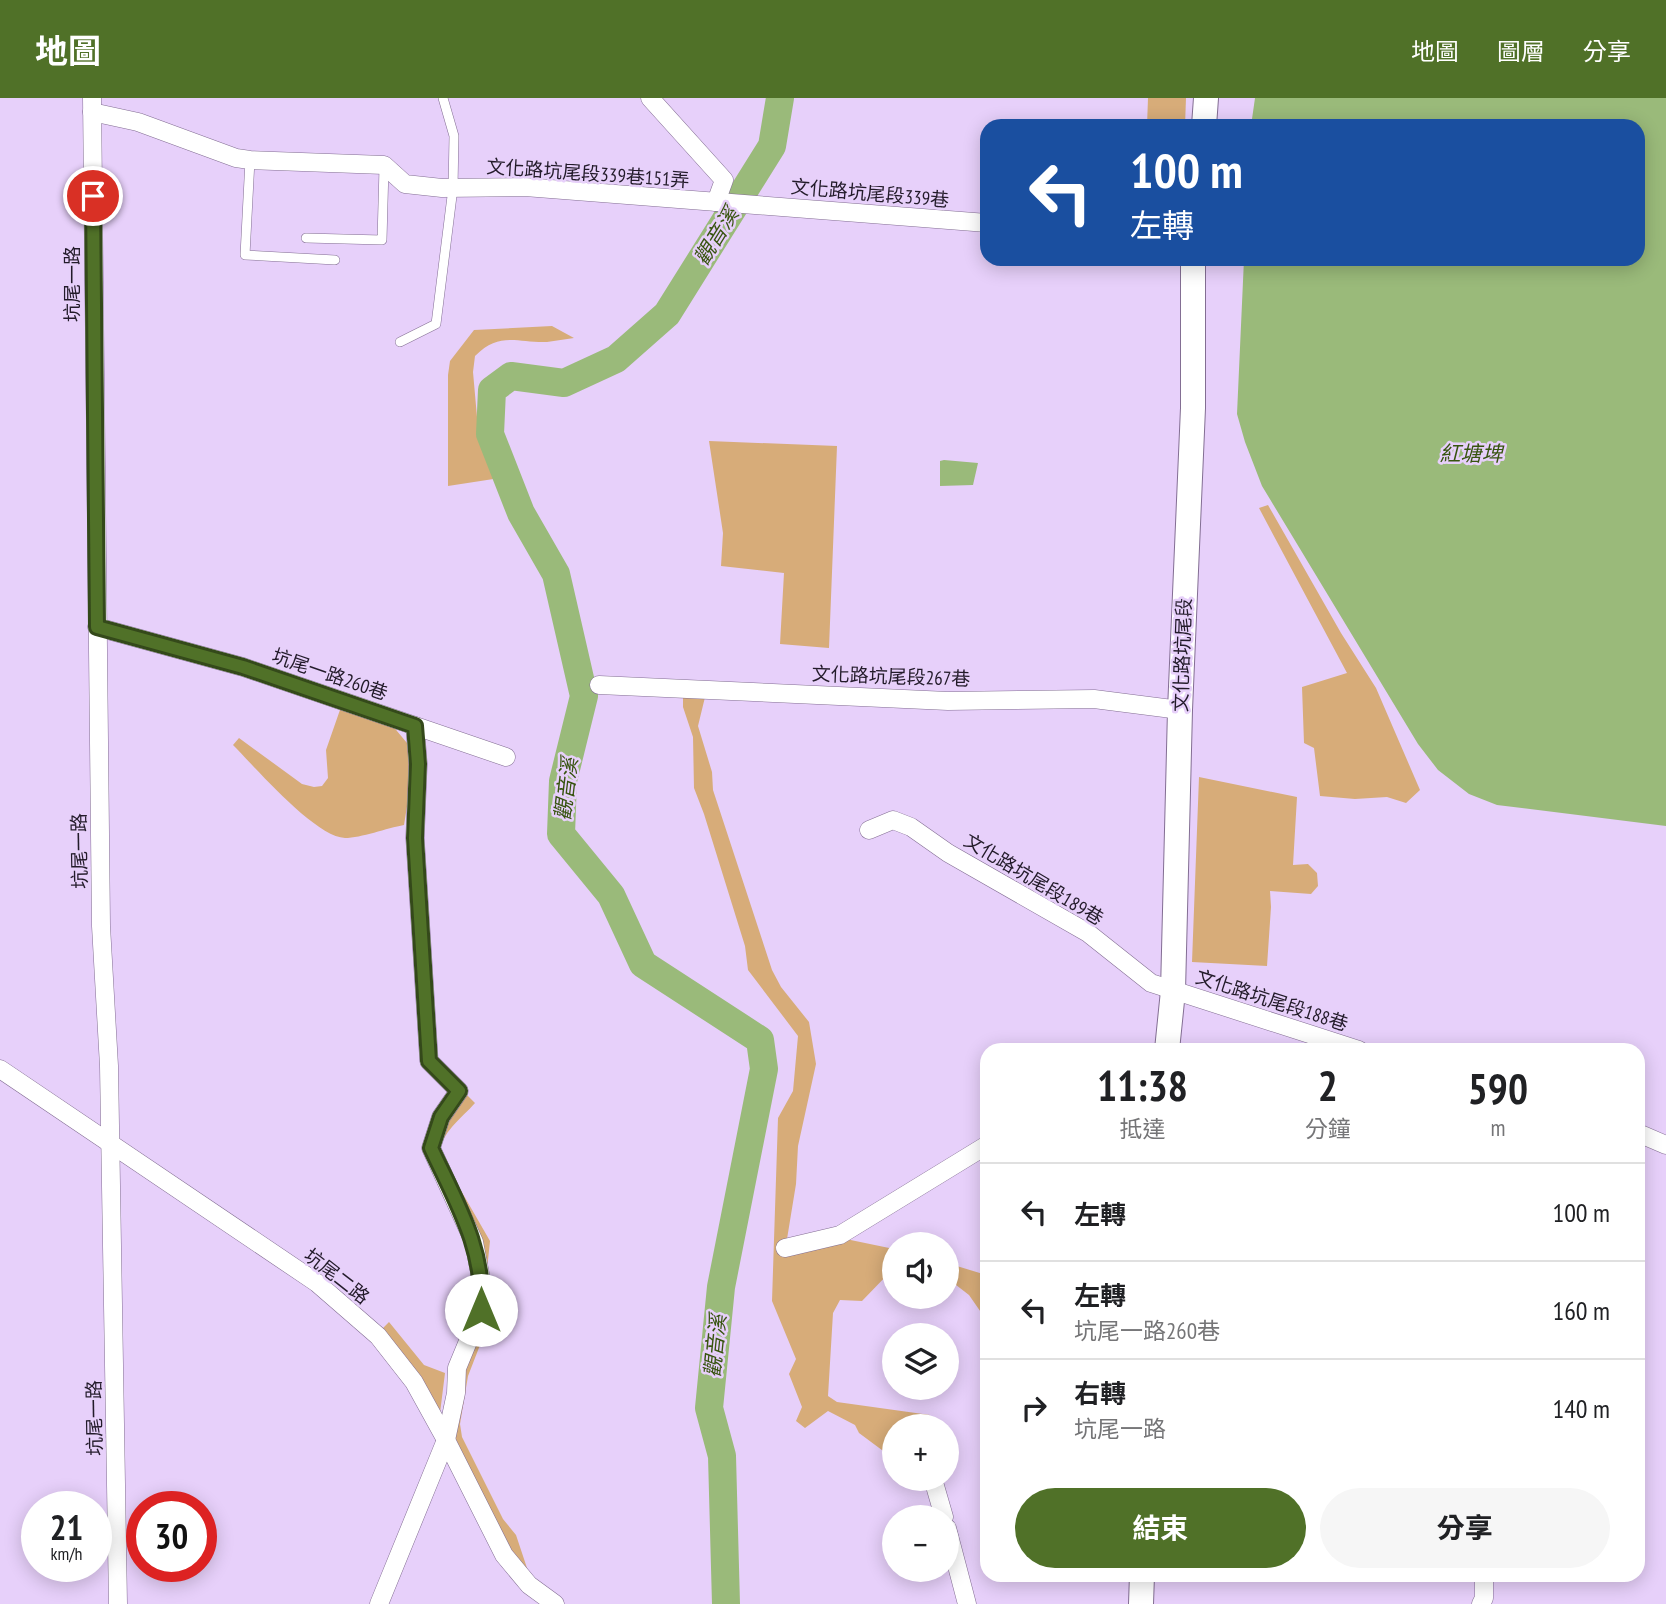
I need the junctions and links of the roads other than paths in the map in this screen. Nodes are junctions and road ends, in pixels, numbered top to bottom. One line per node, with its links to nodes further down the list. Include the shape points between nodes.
1 (443, 98): 8 (lane, via 454,136)
2 (650, 98): 9 (street, via 724,180)
3 (1206, 98): 5 (main road)
4 (92, 105): 6 (street); 16 (street, 坑尾一路)
5 (1204, 119)
6 (250, 160): 7 (street); 13 (lane, via 244,255)
7 (384, 165): 8 (street, 文化路坑尾段339巷151弄, via 405,184); 12 (lane, via 382,240)
8 (453, 188): 9 (street, 文化路坑尾段339巷151弄, via 525,187); 15 (lane, via 436,324)
9 (718, 202): 10 (street, 文化路坑尾段339巷151弄)
10 (750, 204): 11 (street, 文化路坑尾段339巷)
11 (980, 222)
12 (306, 238)
13 (335, 260)
14 (1193, 266): 18 (main road, 文化路坑尾段, via 1193,408)
15 (401, 342)
16 (97, 627): 19 (street, 坑尾一路260巷, via 243,667); 27 (street, 坑尾一路, via 101,926)
17 (599, 685): 18 (street, 文化路坑尾段267巷, via 948,701 1094,699)
18 (1180, 710): 22 (main road, 文化路坑尾段)
19 (415, 726): 20 (street, 坑尾一路260巷); 31 (street, via 415,838 429,1061 459,1091 441,1117 431,1148 474,1242 481,1279 481,1310 457,1368)
20 (506, 757)
21 (869, 830): 22 (street, 文化路坑尾段189巷, via 893,820 911,828 1088,933 1151,983)
22 (1173, 991): 23 (main road, 文化路坑尾段); 24 (street, 文化路坑尾段188巷)
23 (1168, 1043)
24 (1337, 1043)
25 (0, 1069): 27 (street, 坑尾二路)
26 (1645, 1136): 28 (street)
27 (111, 1145): 31 (street, 坑尾二路, via 317,1283 378,1336 414,1382); 35 (street, 坑尾一路)
28 (1666, 1145)
29 (980, 1149): 30 (street, via 839,1235)
30 (785, 1248)
31 (446, 1440): 36 (street); 37 (street, 坑尾二路, via 504,1555 529,1586)
32 (959, 1574): 38 (street)
33 (1142, 1582): 39 (main road)
34 (1485, 1582): 40 (street)
35 (118, 1604)
36 (379, 1604)
37 (555, 1604)
38 (967, 1604)
39 (1141, 1604)
40 (1480, 1604)

